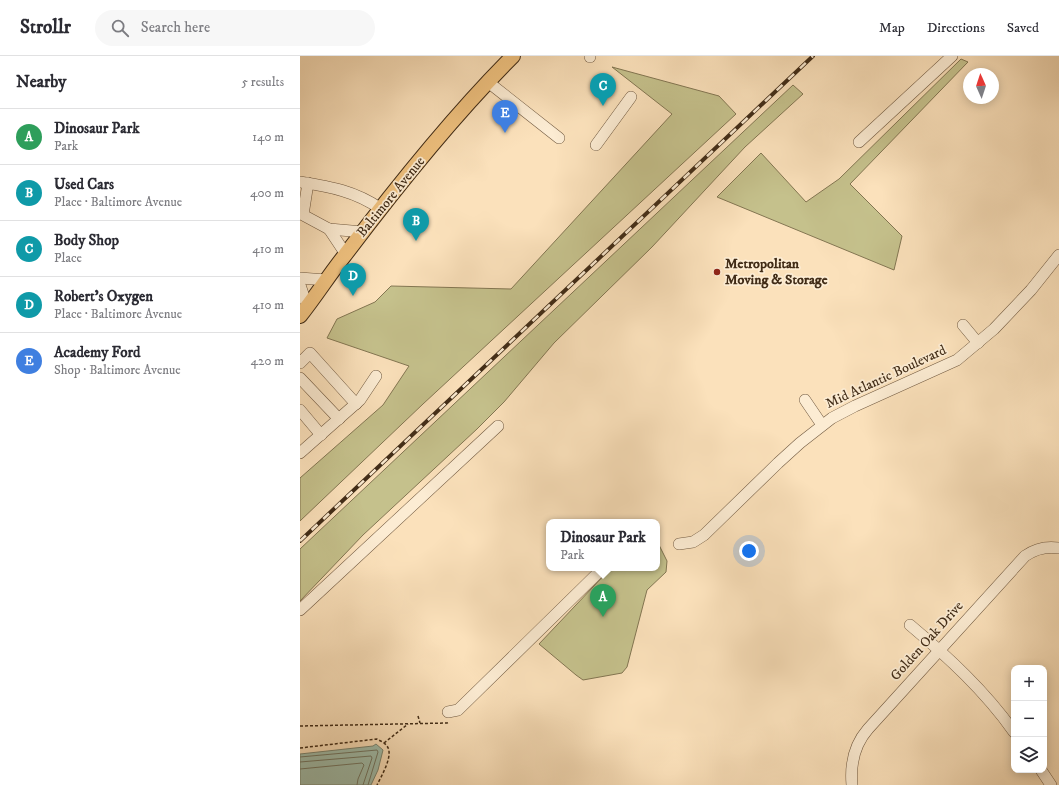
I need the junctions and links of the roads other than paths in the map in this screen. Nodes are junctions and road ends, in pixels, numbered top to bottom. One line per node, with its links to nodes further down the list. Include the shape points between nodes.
1 (505, 56): 4 (main road, Baltimore Avenue)
2 (513, 56): 4 (main road, Baltimore Avenue)
3 (952, 56): 7 (street)
4 (488, 82): 6 (street); 10 (main road, Baltimore Avenue)
5 (631, 97): 8 (street)
6 (559, 138)
7 (859, 142)
8 (596, 145)
9 (304, 183): 10 (street, via 346,191); 11 (street)
10 (381, 209): 13 (main road, Baltimore Avenue)
11 (301, 216): 12 (street)
12 (330, 229): 13 (street); 14 (street)
13 (363, 232): 14 (main road, Baltimore Avenue)
14 (346, 253): 17 (main road, Baltimore Avenue)
15 (1059, 255): 21 (street, Mid Atlantic Boulevard, via 1031,290 994,330)
16 (300, 278): 17 (street)
17 (326, 280): 19 (main road, Baltimore Avenue)
18 (300, 285): 19 (street)
19 (304, 311)
20 (963, 325): 21 (street)
21 (978, 343): 29 (street, Mid Atlantic Boulevard, via 957,360 855,406)
22 (300, 363): 26 (street, via 310,353)
23 (376, 376): 26 (street)
24 (300, 378): 28 (street)
25 (805, 400): 29 (street)
26 (356, 404): 28 (street)
27 (300, 410): 31 (street)
28 (339, 419): 31 (street)
29 (822, 425): 33 (street, Mid Atlantic Boulevard, via 778,463 704,535 692,542)
30 (498, 426): 36 (street)
31 (321, 434): 32 (street)
32 (301, 450)
33 (679, 544)
34 (1059, 548): 38 (street, Golden Oak Drive, via 1046,547 1025,556)
35 (600, 571): 39 (street)
36 (300, 610)
37 (910, 625): 38 (street)
38 (939, 650): 40 (street, via 984,694); 42 (street, Golden Oak Drive, via 861,736 853,755)
39 (451, 715)
40 (1011, 728)
41 (1043, 773): 43 (street)
42 (852, 785)
43 (1051, 785)

